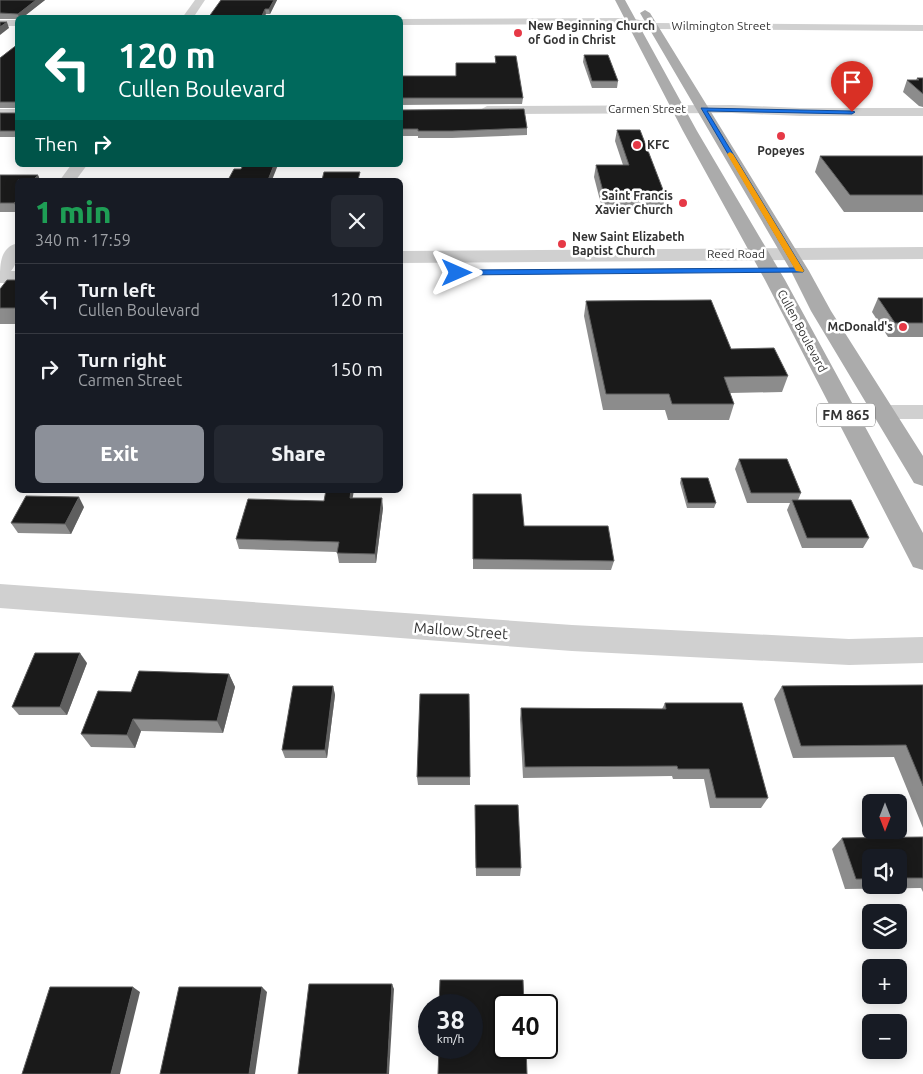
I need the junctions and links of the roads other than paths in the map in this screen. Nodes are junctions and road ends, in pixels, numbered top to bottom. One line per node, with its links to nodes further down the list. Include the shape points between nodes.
1 (200, 0): 5 (street)
2 (620, 0): 6 (main road, Cullen Boulevard / FM 865)
3 (638, 0): 11 (main road, Cullen Boulevard / FM 865)
4 (436, 7): 8 (street)
5 (189, 15)
6 (630, 21): 8 (street, Wilmington Street); 11 (street, Wilmington Street); 13 (main road, Cullen Boulevard / FM 865)
7 (403, 22): 8 (street, Wilmington Street)
8 (436, 22)
9 (0, 23): 10 (street)
10 (15, 23)
11 (654, 26): 12 (street, Wilmington Street); 14 (main road, Cullen Boulevard / FM 865)
12 (923, 28)
13 (678, 109): 14 (street, Carmen Street); 15 (street, Carmen Street); 23 (main road, Cullen Boulevard / FM 865)
14 (703, 109): 16 (street, Carmen Street); 24 (main road, Cullen Boulevard / FM 865)
15 (469, 110)
16 (923, 112)
17 (0, 113): 18 (street)
18 (15, 113)
19 (78, 167): 20 (street)
20 (69, 178)
21 (923, 253): 24 (street, Reed Road)
22 (403, 257): 25 (street, Reed Road)
23 (765, 262): 24 (street, Reed Road); 25 (street, Reed Road); 28 (main road, Cullen Boulevard / FM 865)
24 (795, 262): 26 (street, Reed Road); 29 (main road, Cullen Boulevard / FM 865)
25 (457, 264): 27 (street, Reed Road)
26 (923, 270)
27 (403, 273)
28 (844, 412): 29 (street); 32 (main road, Cullen Boulevard / FM 865)
29 (883, 412): 30 (street); 31 (main road, Cullen Boulevard / FM 865)
30 (923, 412)
31 (923, 477)
32 (923, 559)
33 (0, 596): 34 (street, Mallow Street, via 572,638 850,652)
34 (923, 650)

